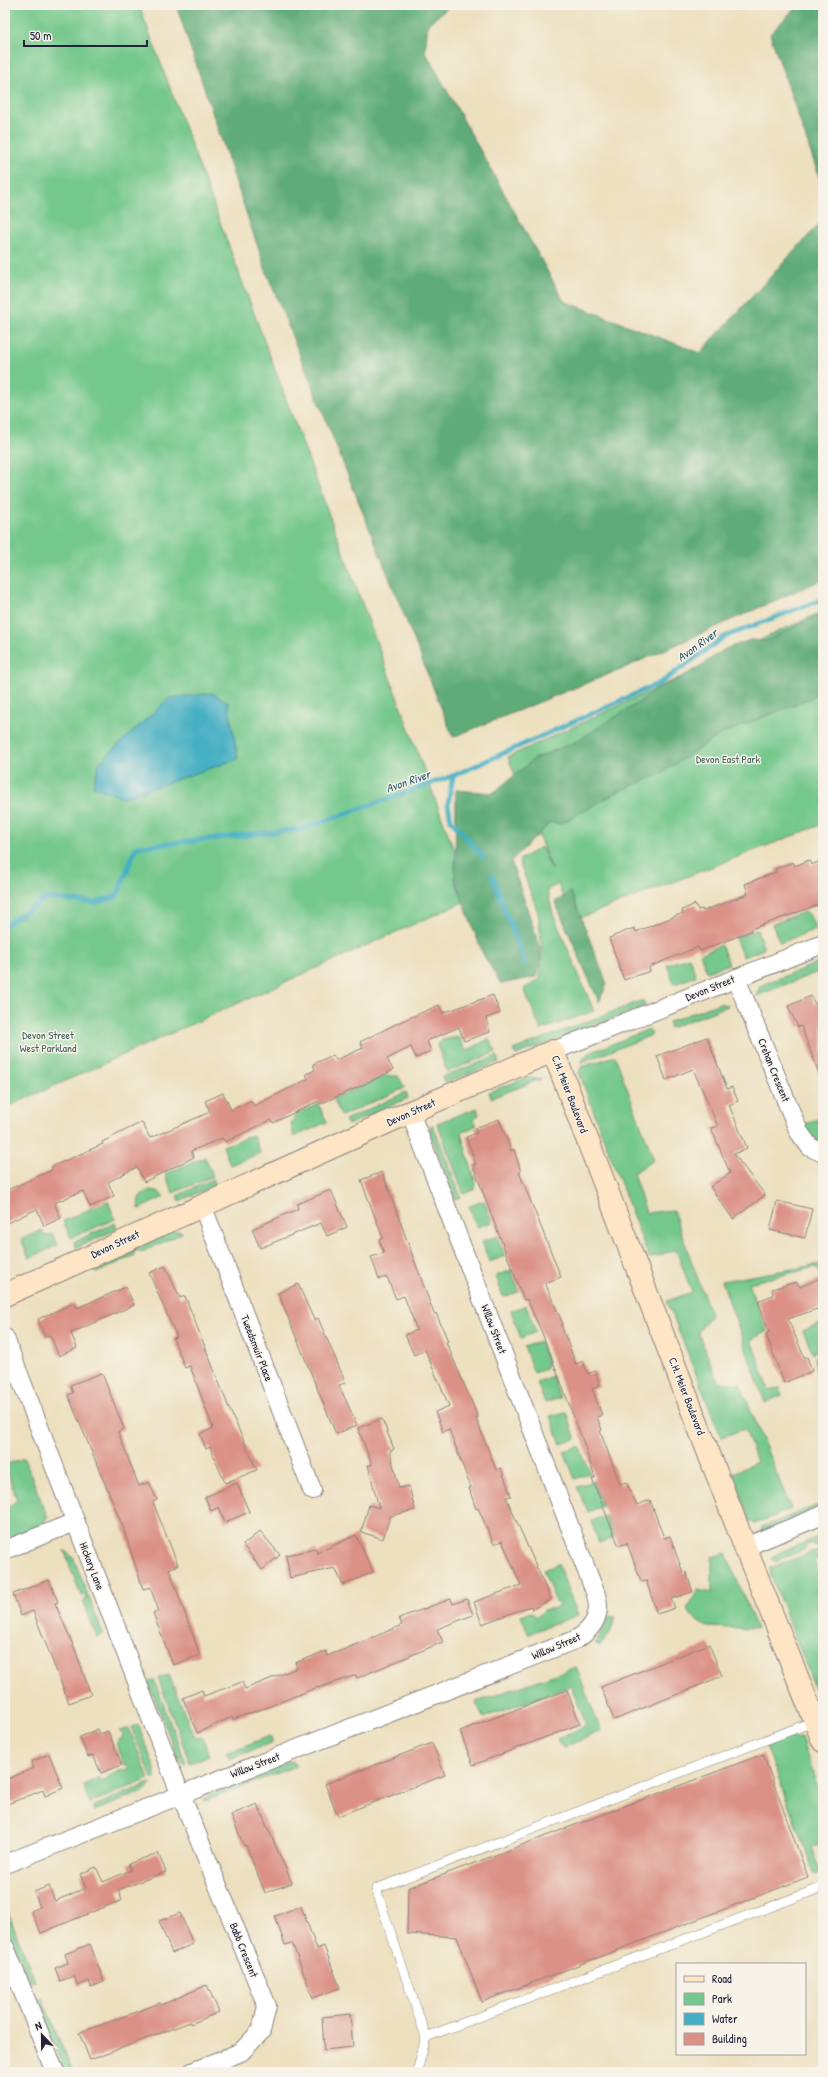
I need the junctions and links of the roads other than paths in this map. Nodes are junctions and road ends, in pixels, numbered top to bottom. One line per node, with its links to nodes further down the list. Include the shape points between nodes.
1 (823, 944): 2 (street, Devon Street)
2 (736, 978): 3 (street, Devon Street); 5 (street, Crehan Crescent, via 799,1132 810,1147)
3 (553, 1051): 4 (street, Devon Street); 12 (street, C.H. Meier Boulevard)
4 (410, 1112): 6 (street, Devon Street); 15 (street, Willow Street, via 595,1592 598,1610 595,1621 589,1632 576,1639)
5 (823, 1153)
6 (202, 1205): 7 (street, Devon Street); 9 (street, Tweedsmuir Place)
7 (5, 1294)
8 (5, 1338): 11 (street, Hickory Lane)
9 (312, 1490)
10 (823, 1515): 12 (street)
11 (75, 1522): 13 (street); 15 (street, Hickory Lane)
12 (745, 1547): 14 (street, C.H. Meier Boulevard)
13 (5, 1550)
14 (819, 1731): 19 (lane, via 376,1889)
15 (181, 1794): 16 (street, Willow Street); 21 (street, Babb Crescent, via 267,2006 261,2031 241,2052)
16 (5, 1864)
17 (823, 1887): 19 (lane)
18 (5, 1947): 20 (street)
19 (426, 2037): 22 (lane)
20 (55, 2072)
21 (192, 2072)
22 (417, 2072)

